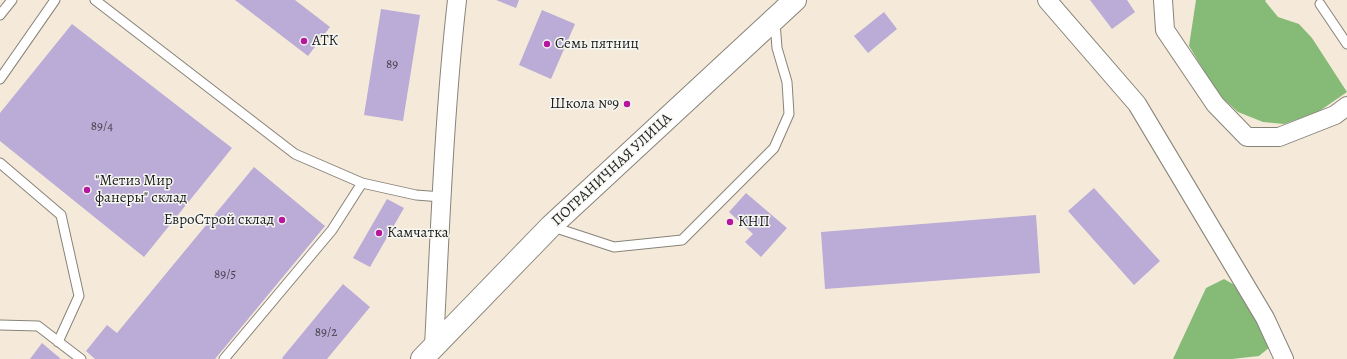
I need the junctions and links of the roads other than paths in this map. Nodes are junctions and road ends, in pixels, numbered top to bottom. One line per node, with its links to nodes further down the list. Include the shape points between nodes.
1 (12, 0): 9 (lane)
2 (55, 0): 12 (lane)
3 (95, 0): 15 (lane, via 295,154)
4 (457, 0): 16 (street, ПОГРАНИЧНАЯ УЛИЦА)
5 (795, 0): 10 (street, ПОГРАНИЧНАЯ УЛИЦА)
6 (1047, 0): 23 (street, via 1137,104 1265,318)
7 (1163, 0): 13 (street, via 1165,30 1215,104 1247,137 1279,137 1336,115)
8 (1320, 4): 11 (lane)
9 (0, 15)
10 (775, 19): 17 (street, ПОГРАНИЧНАЯ УЛИЦА); 17 (lane, via 778,48 787,82 789,114 774,148 682,240 614,247)
11 (1347, 44)
12 (0, 79)
13 (1347, 106)
14 (0, 164): 19 (lane, via 61,215 79,296)
15 (362, 184): 16 (lane, via 416,195); 22 (lane, via 332,230)
16 (442, 197): 20 (street, ПОГРАНИЧНАЯ УЛИЦА)
17 (551, 226): 20 (street, ПОГРАНИЧНАЯ УЛИЦА)
18 (0, 325): 19 (lane, via 38,326)
19 (58, 342): 21 (lane)
20 (428, 352)
21 (81, 359)
22 (224, 359)
23 (1284, 359)

